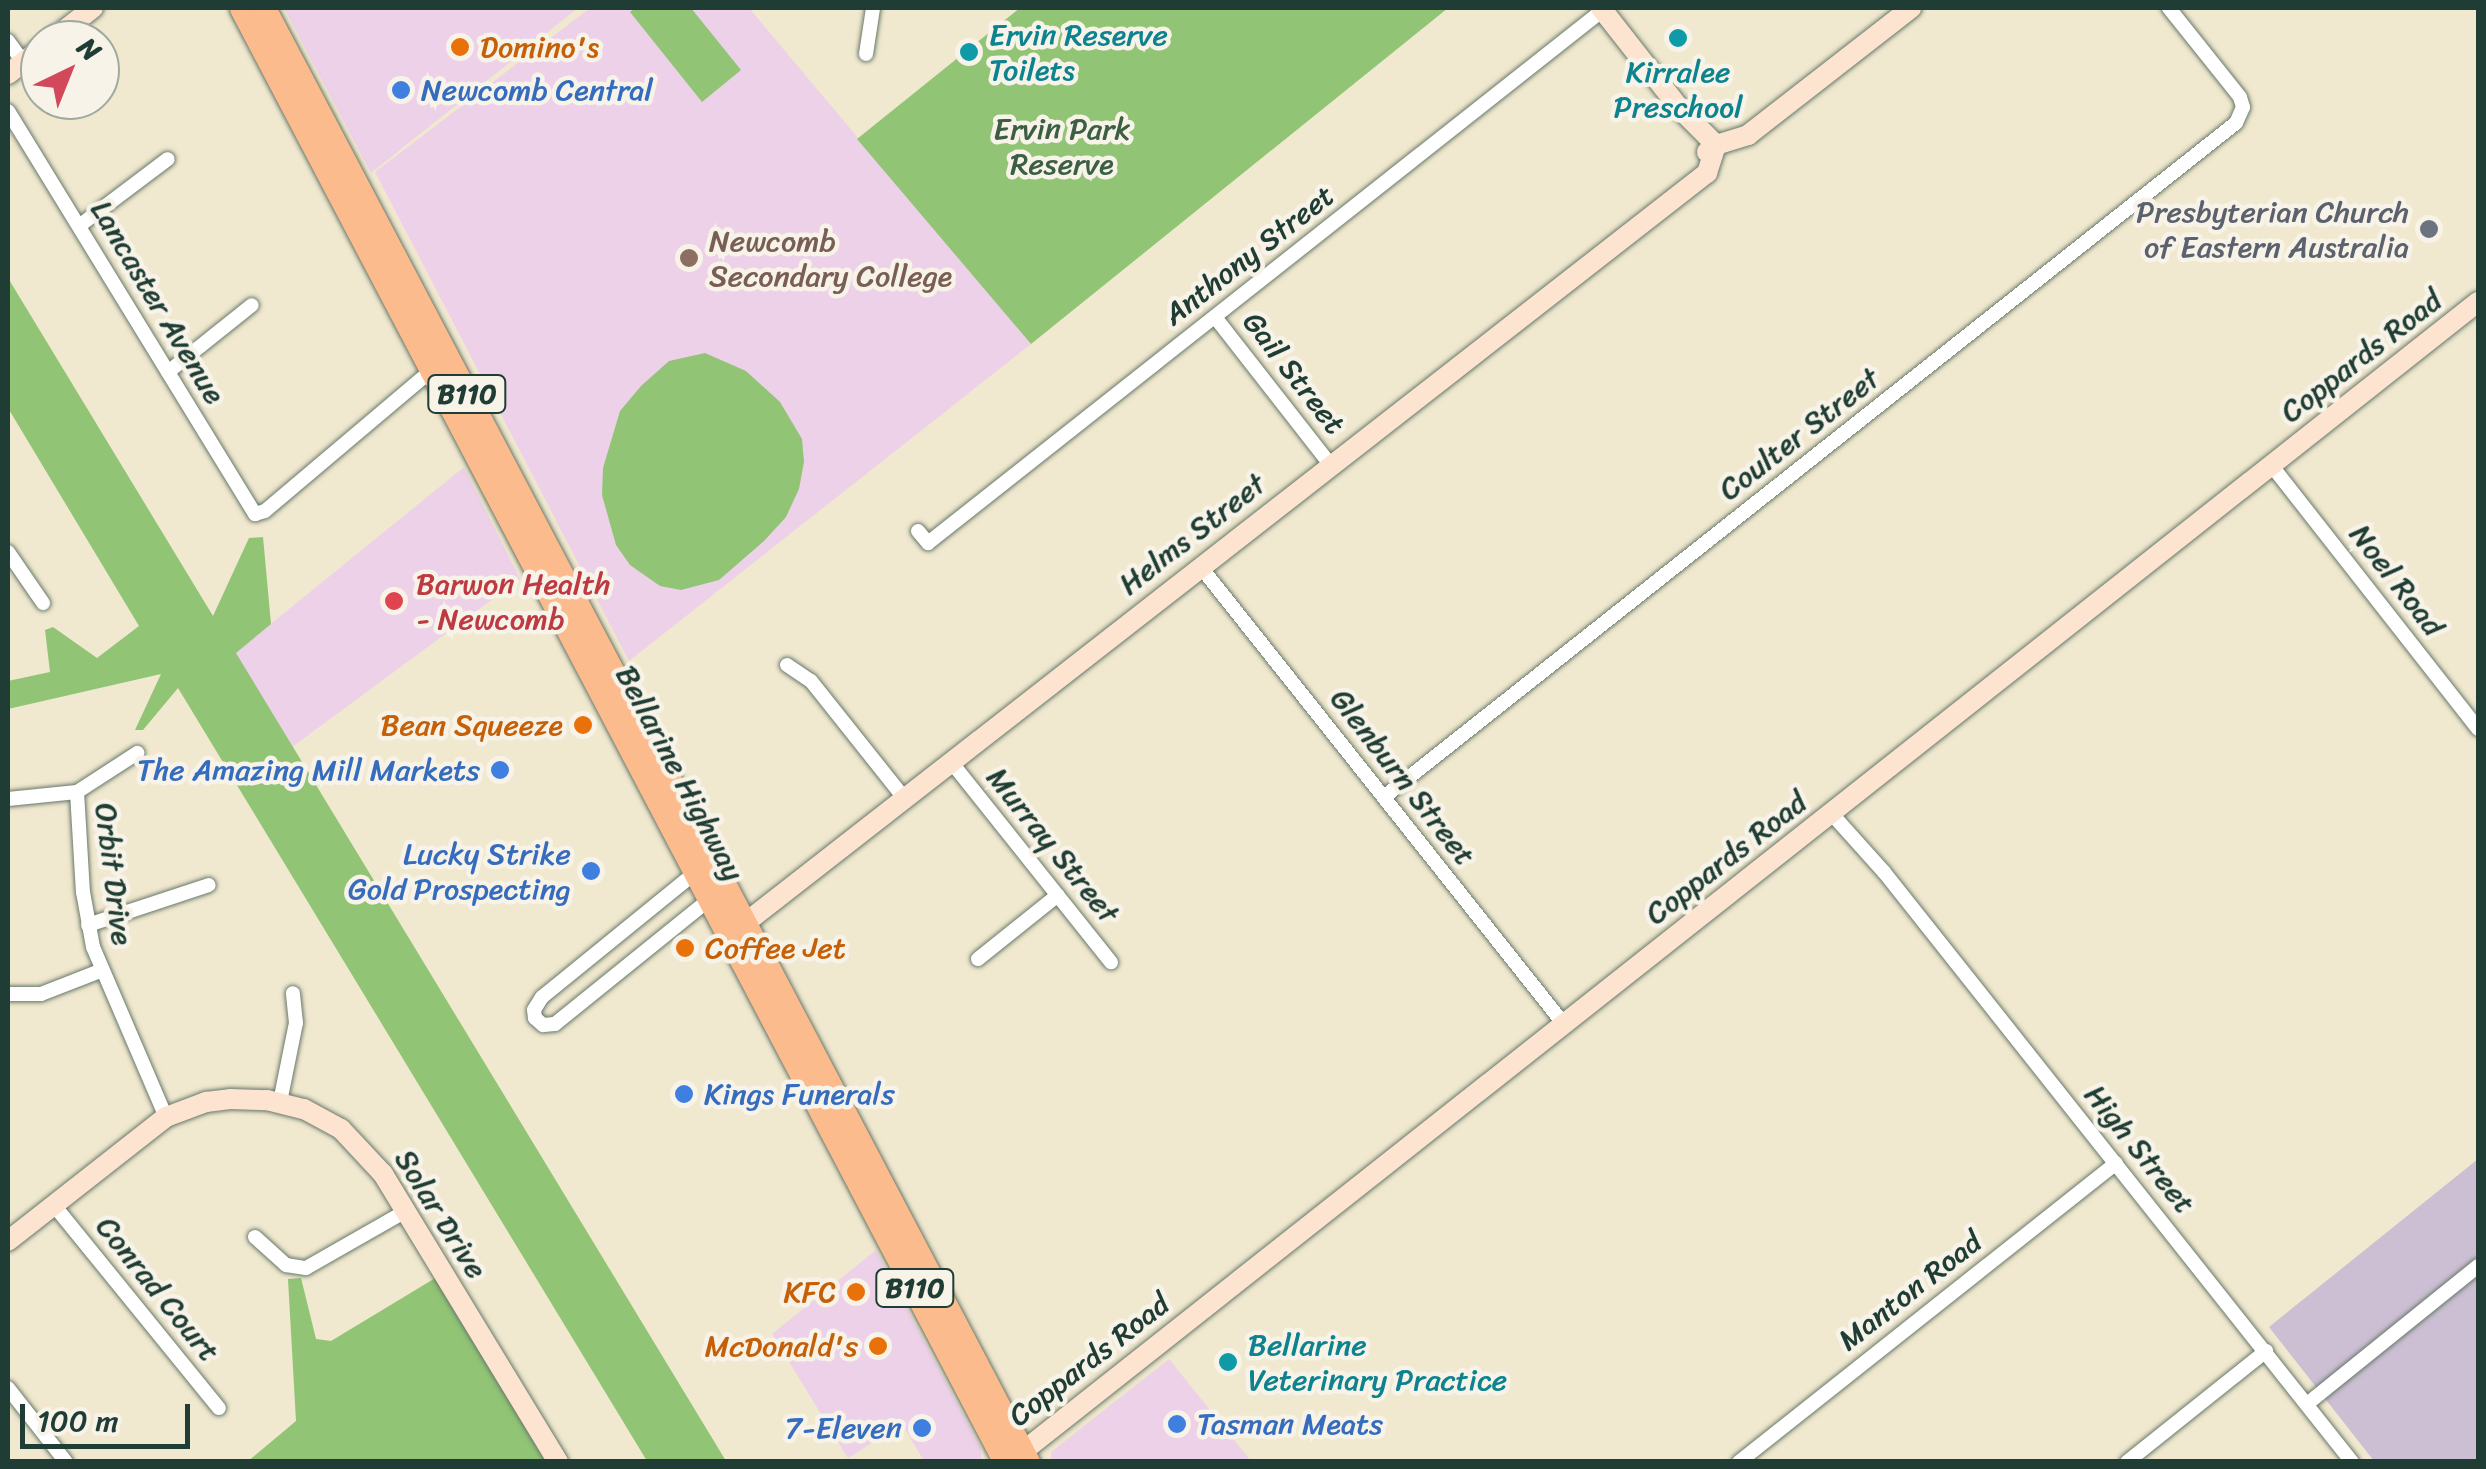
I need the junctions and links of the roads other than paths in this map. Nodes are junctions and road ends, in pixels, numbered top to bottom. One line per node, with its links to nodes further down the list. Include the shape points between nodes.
1 (242, 8): 18 (highway, Bellarine Highway / B110)
2 (263, 8): 39 (highway, Bellarine Highway / B110)
3 (873, 8): 8 (street)
4 (1911, 8): 11 (street, via 1748,135)
5 (2170, 8): 30 (street, Coulter Street, via 2240,97 2238,121)
6 (1602, 9): 11 (street); 16 (street, Anthony Street)
7 (8, 41): 9 (street)
8 (866, 54)
9 (15, 68)
10 (8, 111): 13 (street, Lancaster Avenue)
11 (1713, 150): 19 (street, Helms Street, via 1692,180)
12 (168, 158): 13 (street)
13 (79, 226): 17 (street, Lancaster Avenue)
14 (2478, 302): 20 (street, Coppards Road)
15 (252, 305): 17 (street)
16 (1215, 317): 19 (street, Gail Street); 21 (street, Anthony Street)
17 (168, 372): 18 (street, Lancaster Avenue, via 255,514)
18 (423, 380): 34 (highway, Bellarine Highway / B110)
19 (1330, 464): 23 (street, Helms Street)
20 (2272, 466): 26 (street, Noel Road); 33 (street, Coppards Road)
21 (926, 543)
22 (8, 552): 24 (street)
23 (1200, 566): 28 (street, Helms Street); 30 (street, Glenburn Street)
24 (43, 603)
25 (787, 664): 32 (street, via 813,683)
26 (2478, 729)
27 (137, 753): 29 (street)
28 (952, 763): 32 (street, Helms Street); 36 (street, Murray Street)
29 (77, 792): 31 (street, Orbit Drive); 38 (street, Orbit Drive)
30 (1384, 797): 45 (street, Glenburn Street)
31 (8, 798)
32 (905, 799): 39 (street, Helms Street)
33 (1835, 811): 45 (street, Coppards Road); 48 (street, High Street)
34 (696, 872): 37 (highway, Bellarine Highway / B110); 37 (street, via 542,996 535,1018 543,1026 556,1024)
35 (209, 885): 38 (street)
36 (1058, 896): 40 (street); 41 (street, Murray Street)
37 (710, 899): 39 (highway, Bellarine Highway / B110)
38 (88, 925): 42 (street, Orbit Drive)
39 (737, 930): 58 (highway, Bellarine Highway / B110)
40 (978, 959)
41 (1111, 962)
42 (100, 972): 43 (street, Orbit Drive, via 41,994); 47 (street, Orbit Drive)
43 (8, 994)
44 (293, 994): 46 (street, via 296,1023)
45 (1563, 1023): 58 (street, Coppards Road)
46 (280, 1102): 47 (street, Solar Drive, via 206,1102); 50 (street, Solar Drive, via 324,1118 357,1142)
47 (166, 1117): 49 (street, Solar Drive)
48 (2116, 1163): 54 (street, High Street); 61 (street, Manton Road)
49 (53, 1204): 52 (street, Solar Drive); 57 (street, Conrad Court)
50 (406, 1212): 51 (street, via 306,1268 286,1265); 60 (street, Solar Drive)
51 (256, 1237)
52 (8, 1241)
53 (2478, 1266): 56 (street)
54 (2266, 1352): 56 (street, High Street); 62 (street)
55 (8, 1388): 59 (street)
56 (2307, 1404): 63 (street, High Street)
57 (219, 1408)
58 (1016, 1459)
59 (66, 1462)
60 (558, 1462)
61 (1739, 1462)
62 (2127, 1462)
63 (2352, 1462)

